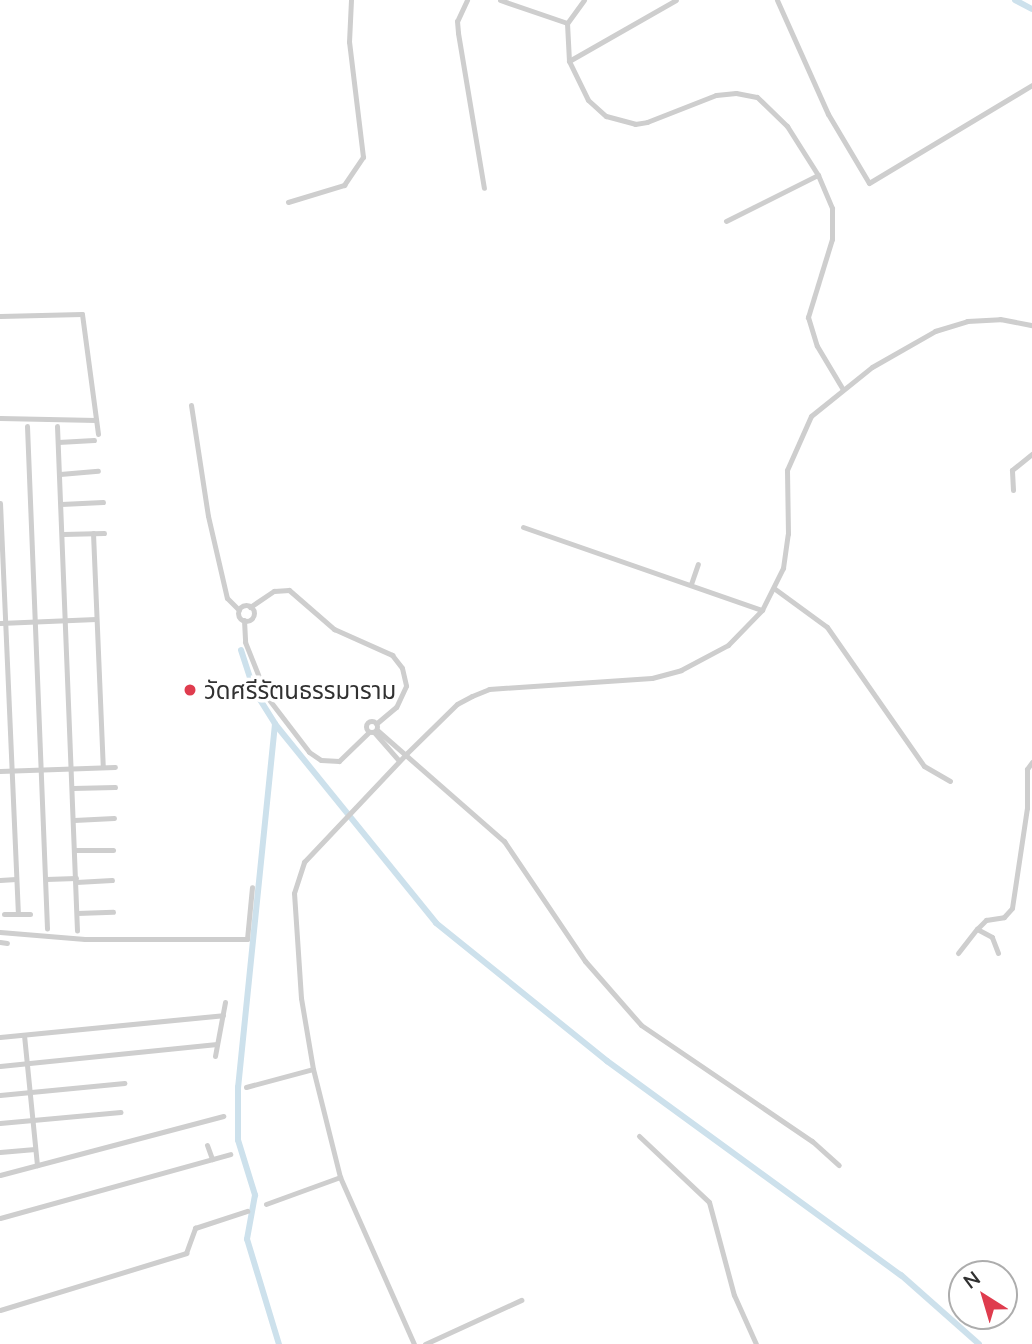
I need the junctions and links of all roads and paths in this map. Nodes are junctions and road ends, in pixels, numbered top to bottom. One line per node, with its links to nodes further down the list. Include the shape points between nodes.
1 (351, 0): 12 (street, via 349,42 363,157 344,185)
2 (467, 0): 11 (street, via 457,21 458,33)
3 (500, 0): 7 (street)
4 (584, 0): 7 (street)
5 (676, 0): 8 (street)
6 (777, 0): 9 (street, via 828,114 869,183)
7 (567, 23): 8 (street)
8 (569, 61): 10 (street, via 588,100 606,116 624,122 647,122 726,92 757,97 778,113)
9 (1032, 85)
10 (818, 175): 13 (street); 16 (street, via 833,222 809,309 809,328)
11 (484, 188)
12 (288, 202)
13 (726, 221)
14 (0, 316): 19 (street, via 82,314)
15 (1032, 325): 16 (street, via 1000,319 967,321 935,331 902,347)
16 (842, 388): 36 (street, via 811,415 792,450 784,494 787,550)
17 (191, 405): 38 (street, via 208,516 227,598)
18 (0, 418): 19 (street)
19 (96, 420): 22 (street, via 96,437)
20 (27, 426): 43 (street)
21 (57, 426): 22 (street)
22 (58, 442): 25 (street)
23 (1032, 454): 26 (street, via 1012,470)
24 (98, 471): 25 (street)
25 (60, 474): 29 (street)
26 (1013, 490)
27 (103, 502): 29 (street)
28 (0, 503): 44 (street)
29 (61, 504): 33 (street)
30 (523, 527): 35 (street)
31 (93, 533): 32 (street); 33 (street); 40 (street)
32 (104, 533)
33 (63, 534): 41 (street)
34 (698, 564): 35 (street)
35 (691, 584): 39 (street)
36 (775, 589): 39 (street); 57 (street, via 827,627 924,766)
37 (250, 607): 38 (street); 42 (street, via 253,617); 45 (street, via 274,591 289,590 334,629 392,655 402,668 405,686 396,706)
38 (239, 610): 42 (street)
39 (762, 610): 47 (street, via 727,645 681,670 652,678 489,689 457,704)
40 (96, 619): 41 (street); 50 (street)
41 (67, 620): 43 (street); 52 (street)
42 (244, 620): 45 (street, via 245,642 267,697 309,752 321,760 339,761)
43 (36, 621): 44 (street); 53 (street)
44 (3, 623): 55 (street)
45 (374, 730): 46 (street)
46 (388, 743): 47 (street); 48 (street)
47 (406, 754): 48 (street); 105 (street, via 504,841 585,961 643,1027 812,1141)
48 (399, 761): 89 (street, via 304,862 294,886 301,998)
49 (1032, 762): 56 (street)
50 (103, 767): 51 (street); 52 (street)
51 (116, 767)
52 (72, 768): 53 (street); 59 (street)
53 (43, 769): 55 (street); 65 (street)
54 (0, 771): 55 (street)
55 (11, 771): 64 (street)
56 (1030, 771): 76 (street, via 1012,908)
57 (950, 781)
58 (115, 787): 59 (street)
59 (73, 788): 61 (street)
60 (114, 818): 61 (street)
61 (74, 820): 62 (street)
62 (75, 850): 63 (street); 67 (street)
63 (113, 850)
64 (16, 879): 66 (street); 73 (street)
65 (46, 879): 67 (street); 75 (street)
66 (0, 880)
67 (76, 880): 68 (street); 71 (street)
68 (112, 880)
69 (252, 887): 78 (street, via 247,939 85,939)
70 (113, 912): 71 (street)
71 (77, 913): 77 (street)
72 (4, 914): 73 (street)
73 (18, 914): 74 (street)
74 (30, 914)
75 (47, 929)
76 (977, 929): 79 (street); 80 (street, via 989,932)
77 (77, 931)
78 (0, 932)
79 (958, 953)
80 (998, 953)
81 (225, 1002): 82 (street)
82 (223, 1015): 83 (street); 85 (street)
83 (24, 1035): 84 (street); 87 (street)
84 (0, 1037)
85 (217, 1044): 86 (street); 87 (street)
86 (215, 1056)
87 (26, 1063): 88 (street); 92 (street)
88 (0, 1066)
89 (313, 1069): 91 (street); 107 (street)
90 (124, 1083): 92 (street)
91 (246, 1087)
92 (29, 1092): 93 (street); 96 (street)
93 (0, 1095)
94 (120, 1112): 96 (street)
95 (223, 1116): 104 (street)
96 (32, 1120): 97 (street); 100 (street)
97 (0, 1124)
98 (639, 1136): 115 (street, via 709,1202 734,1295)
99 (207, 1145): 103 (street)
100 (35, 1149): 101 (street); 104 (street)
101 (0, 1152)
102 (230, 1154): 103 (street)
103 (212, 1159): 110 (street)
104 (37, 1165): 106 (street)
105 (839, 1165)
106 (0, 1175)
107 (340, 1177): 108 (street); 113 (street)
108 (266, 1204)
109 (247, 1212): 112 (street, via 195,1228 187,1253)
110 (0, 1218)
111 (521, 1300): 114 (street)
112 (0, 1310)
113 (414, 1344)
114 (425, 1344)
115 (756, 1344)

